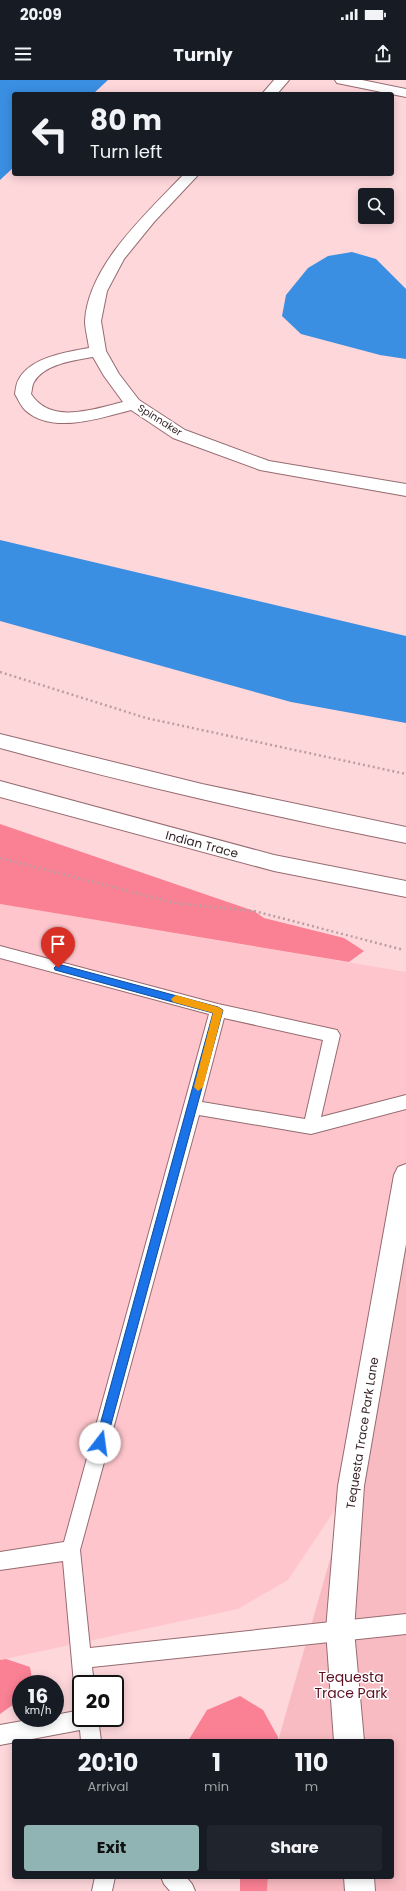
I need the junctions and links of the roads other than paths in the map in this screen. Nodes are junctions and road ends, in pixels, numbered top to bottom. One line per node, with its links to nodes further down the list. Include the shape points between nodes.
1 (282, 80): 3 (street)
2 (342, 80): 4 (street)
3 (270, 92)
4 (406, 92)
5 (190, 176): 6 (street, Spinnaker, via 149,219 117,258 99,291 93,320)
6 (98, 351): 7 (street, Spinnaker, via 112,376); 7 (street, via 66,357 43,365 26,380 23,394 32,407 48,415 69,418)
7 (133, 404): 8 (street, Spinnaker, via 179,434 266,466)
8 (406, 490)
9 (0, 741): 11 (street, via 104,770)
10 (0, 789): 12 (street, Indian Trace, via 274,863)
11 (406, 835)
12 (406, 889)
13 (0, 952): 14 (lane)
14 (218, 1010): 16 (lane); 17 (lane, via 332,1035)
15 (406, 1102): 17 (lane)
16 (193, 1107): 17 (lane); 19 (lane)
17 (311, 1127)
18 (406, 1175): 22 (street, Tequesta Trace Park Lane, via 351,1486)
19 (71, 1550): 20 (lane); 23 (lane)
20 (0, 1561)
21 (406, 1624): 22 (lane)
22 (340, 1630): 23 (lane); 29 (street, Tequesta Trace Park Lane)
23 (82, 1659): 24 (lane)
24 (83, 1675)
25 (72, 1721): 27 (lane)
26 (89, 1727): 28 (lane)
27 (0, 1735)
28 (91, 1739)
29 (349, 1739)
30 (105, 1879): 33 (lane)
31 (173, 1879): 34 (lane)
32 (359, 1879): 35 (street)
33 (102, 1891)
34 (185, 1891)
35 (360, 1891)

